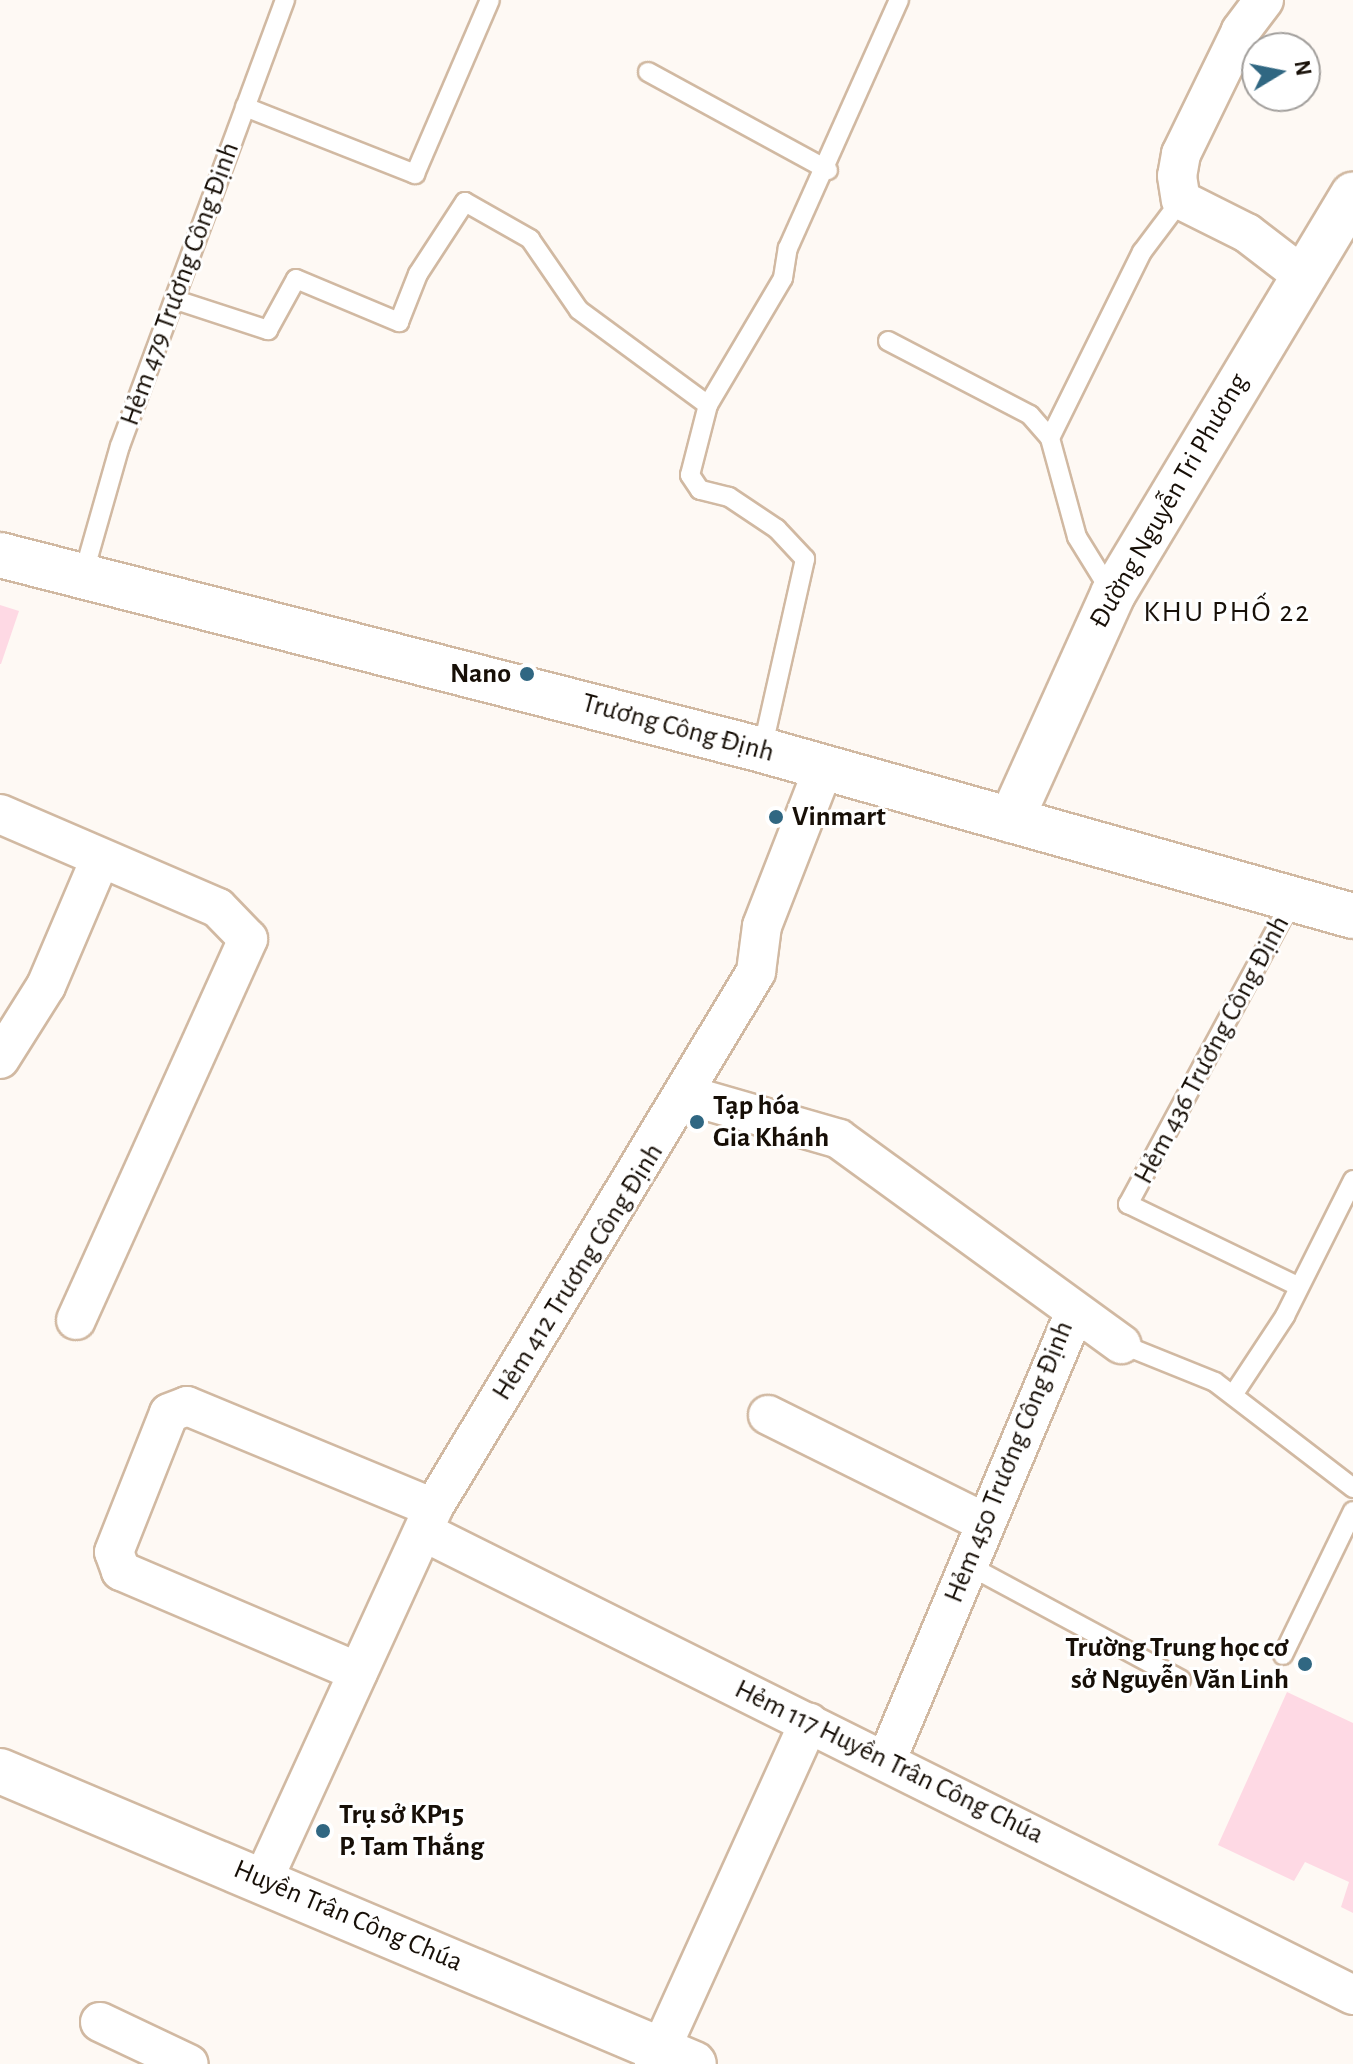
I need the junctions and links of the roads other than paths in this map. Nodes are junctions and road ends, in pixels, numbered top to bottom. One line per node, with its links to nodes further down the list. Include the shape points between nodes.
1 (285, 0): 6 (lane, Hẻm 479 Trương Công Định)
2 (490, 0): 6 (lane, via 415,174)
3 (899, 0): 7 (lane)
4 (1264, 0): 9 (street, via 1241,31 1181,154)
5 (648, 72): 7 (lane)
6 (245, 107): 11 (lane, Hẻm 479 Trương Công Định)
7 (828, 170): 13 (lane, via 788,248 783,278)
8 (1353, 195): 10 (street, Đường Nguyễn Tri Phương)
9 (1181, 200): 10 (street, via 1247,233); 14 (lane, via 1142,252)
10 (1303, 276): 17 (street, Đường Nguyễn Tri Phương)
11 (176, 300): 13 (lane, via 268,330 296,279 399,322 418,274 465,202 530,239 579,310); 16 (lane, Hẻm 479 Trương Công Định, via 120,446)
12 (888, 341): 14 (lane, via 1030,415)
13 (708, 405): 18 (lane, via 690,475 700,490 729,497 777,529 805,559)
14 (1050, 438): 17 (lane, via 1077,537)
15 (0, 555): 16 (street, Trương Công Định)
16 (84, 572): 18 (street, Trương Công Định)
17 (1113, 594): 21 (street, Đường Nguyễn Tri Phương)
18 (762, 750): 19 (street, Trương Công Định)
19 (824, 767): 21 (street, Trương Công Định); 26 (street, Hẻm 412 Trương Công Định, via 762,926 756,972)
20 (0, 814): 22 (street)
21 (1011, 820): 23 (street, Trương Công Định)
22 (99, 862): 25 (street, via 46,986); 30 (street, via 218,908 248,939)
23 (1293, 898): 24 (street, Trương Công Định); 28 (lane, Hẻm 436 Trương Công Định, via 1128,1204)
24 (1353, 916)
25 (0, 1059)
26 (687, 1095): 29 (street, Hẻm 450 Trương Công Định, via 839,1139); 36 (street, Hẻm 412 Trương Công Định)
27 (1353, 1180): 28 (lane)
28 (1298, 1286): 32 (lane)
29 (1074, 1314): 31 (street); 37 (street, Hẻm 450 Trương Công Định)
30 (76, 1320)
31 (1121, 1344): 32 (lane)
32 (1233, 1395): 34 (lane)
33 (768, 1415): 37 (street)
34 (1353, 1488)
35 (1353, 1511): 39 (lane)
36 (429, 1520): 40 (street); 40 (street, Hẻm 117 Huyền Trân Công Chúa, via 187,1406 169,1413 114,1552 121,1571); 42 (street, Hẻm 117 Huyền Trân Công Chúa)
37 (984, 1522): 38 (street, Hẻm 450 Trương Công Định)
38 (966, 1564): 41 (lane); 43 (street, Hẻm 450 Trương Công Định)
39 (1283, 1655)
40 (358, 1672): 45 (street)
41 (1181, 1680)
42 (809, 1722): 43 (street, Hẻm 117 Huyền Trân Công Chúa); 48 (street)
43 (887, 1759): 46 (street, Hẻm 117 Huyền Trân Công Chúa)
44 (0, 1771): 45 (street, Huyền Trân Công Chúa)
45 (263, 1880): 48 (street, Huyền Trân Công Chúa)
46 (1353, 1995)
47 (100, 2022): 49 (street)
48 (670, 2059)
49 (189, 2064)

